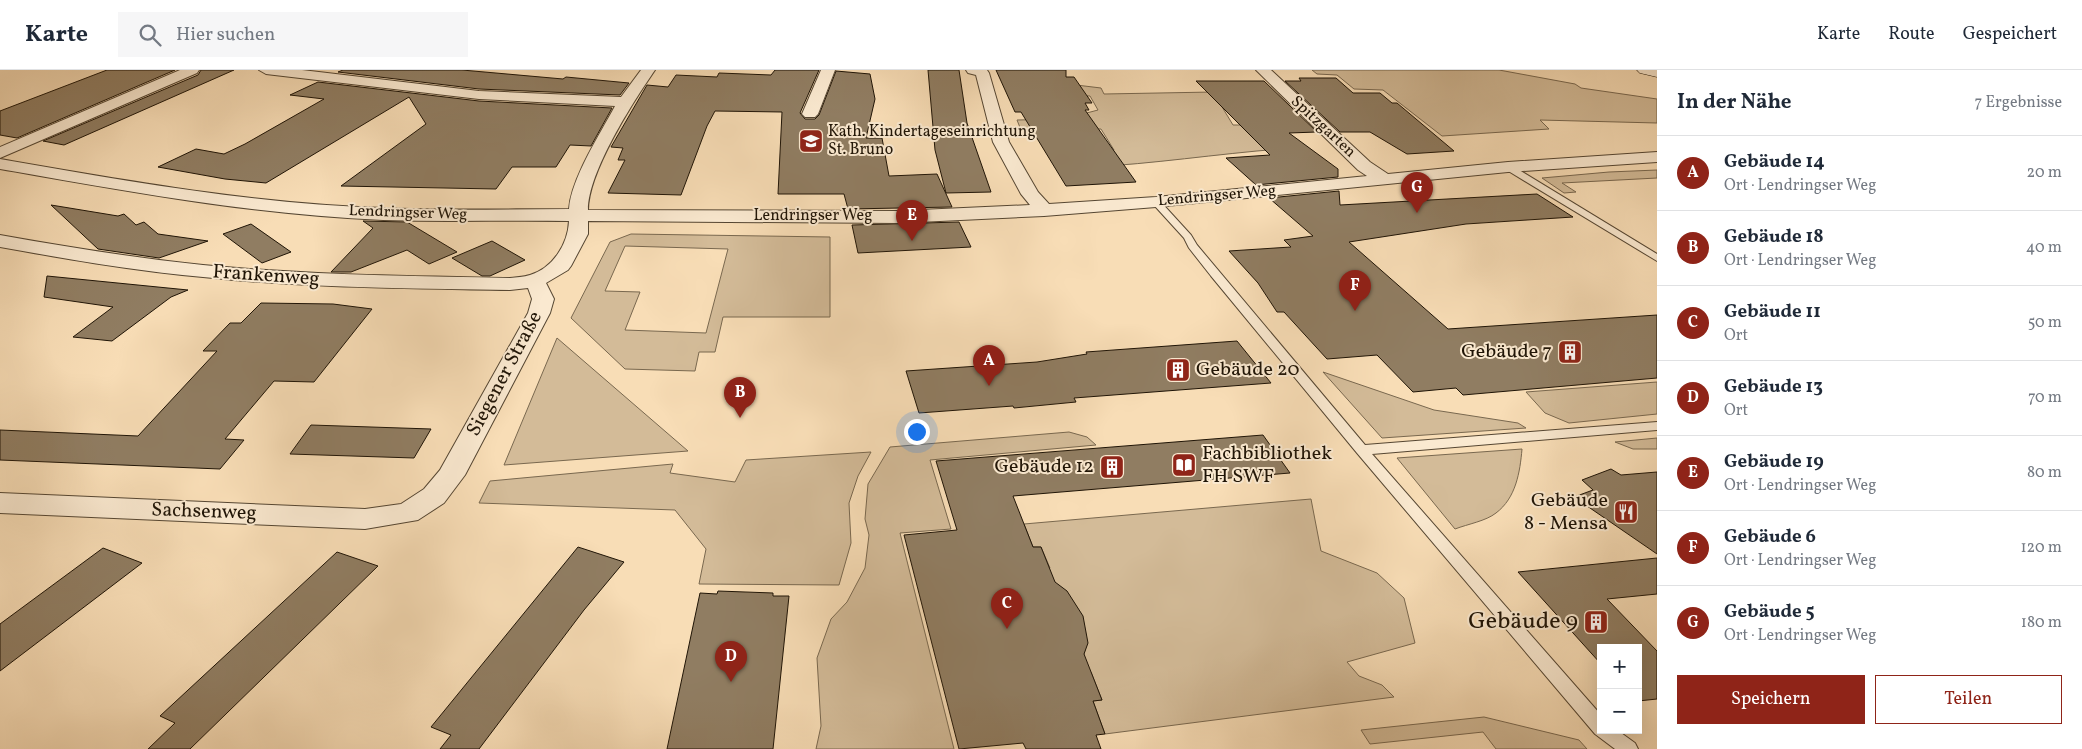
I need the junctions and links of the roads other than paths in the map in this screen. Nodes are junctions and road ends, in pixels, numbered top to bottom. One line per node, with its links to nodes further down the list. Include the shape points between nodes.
1 (192, 70): 11 (street)
2 (266, 70): 9 (street, via 479,95)
3 (648, 70): 9 (street, Siegener Straße)
4 (828, 70): 10 (street)
5 (1263, 70): 15 (street, Spitzgarten, via 1364,166)
6 (1646, 70): 8 (main road)
7 (978, 72): 17 (street, via 1001,142 1030,194)
8 (1657, 72)
9 (625, 102): 18 (street, Siegener Straße, via 579,198)
10 (810, 114)
11 (0, 153)
12 (1657, 157): 14 (street, Lendringser Weg)
13 (0, 164): 18 (street, Lendringser Weg, via 178,195 287,207 383,214)
14 (1508, 167): 15 (street, Lendringser Weg); 20 (lane)
15 (1386, 180): 16 (street, Lendringser Weg)
16 (1156, 202): 17 (street, Lendringser Weg); 23 (lane)
17 (1044, 210): 18 (street, Lendringser Weg, via 898,217)
18 (578, 216): 21 (street, Siegener Straße, via 578,234 560,266)
19 (0, 241): 21 (street, Frankenweg, via 124,262 232,274 343,281 510,284)
20 (1657, 258)
21 (535, 280): 25 (street, Siegener Straße, via 543,299 540,313 451,475 434,496)
22 (1657, 426): 23 (lane)
23 (1362, 450): 26 (lane)
24 (0, 503): 25 (street, Sachsenweg, via 365,519)
25 (408, 513)
26 (1597, 723)
27 (1609, 734): 28 (lane)
28 (1630, 749)

